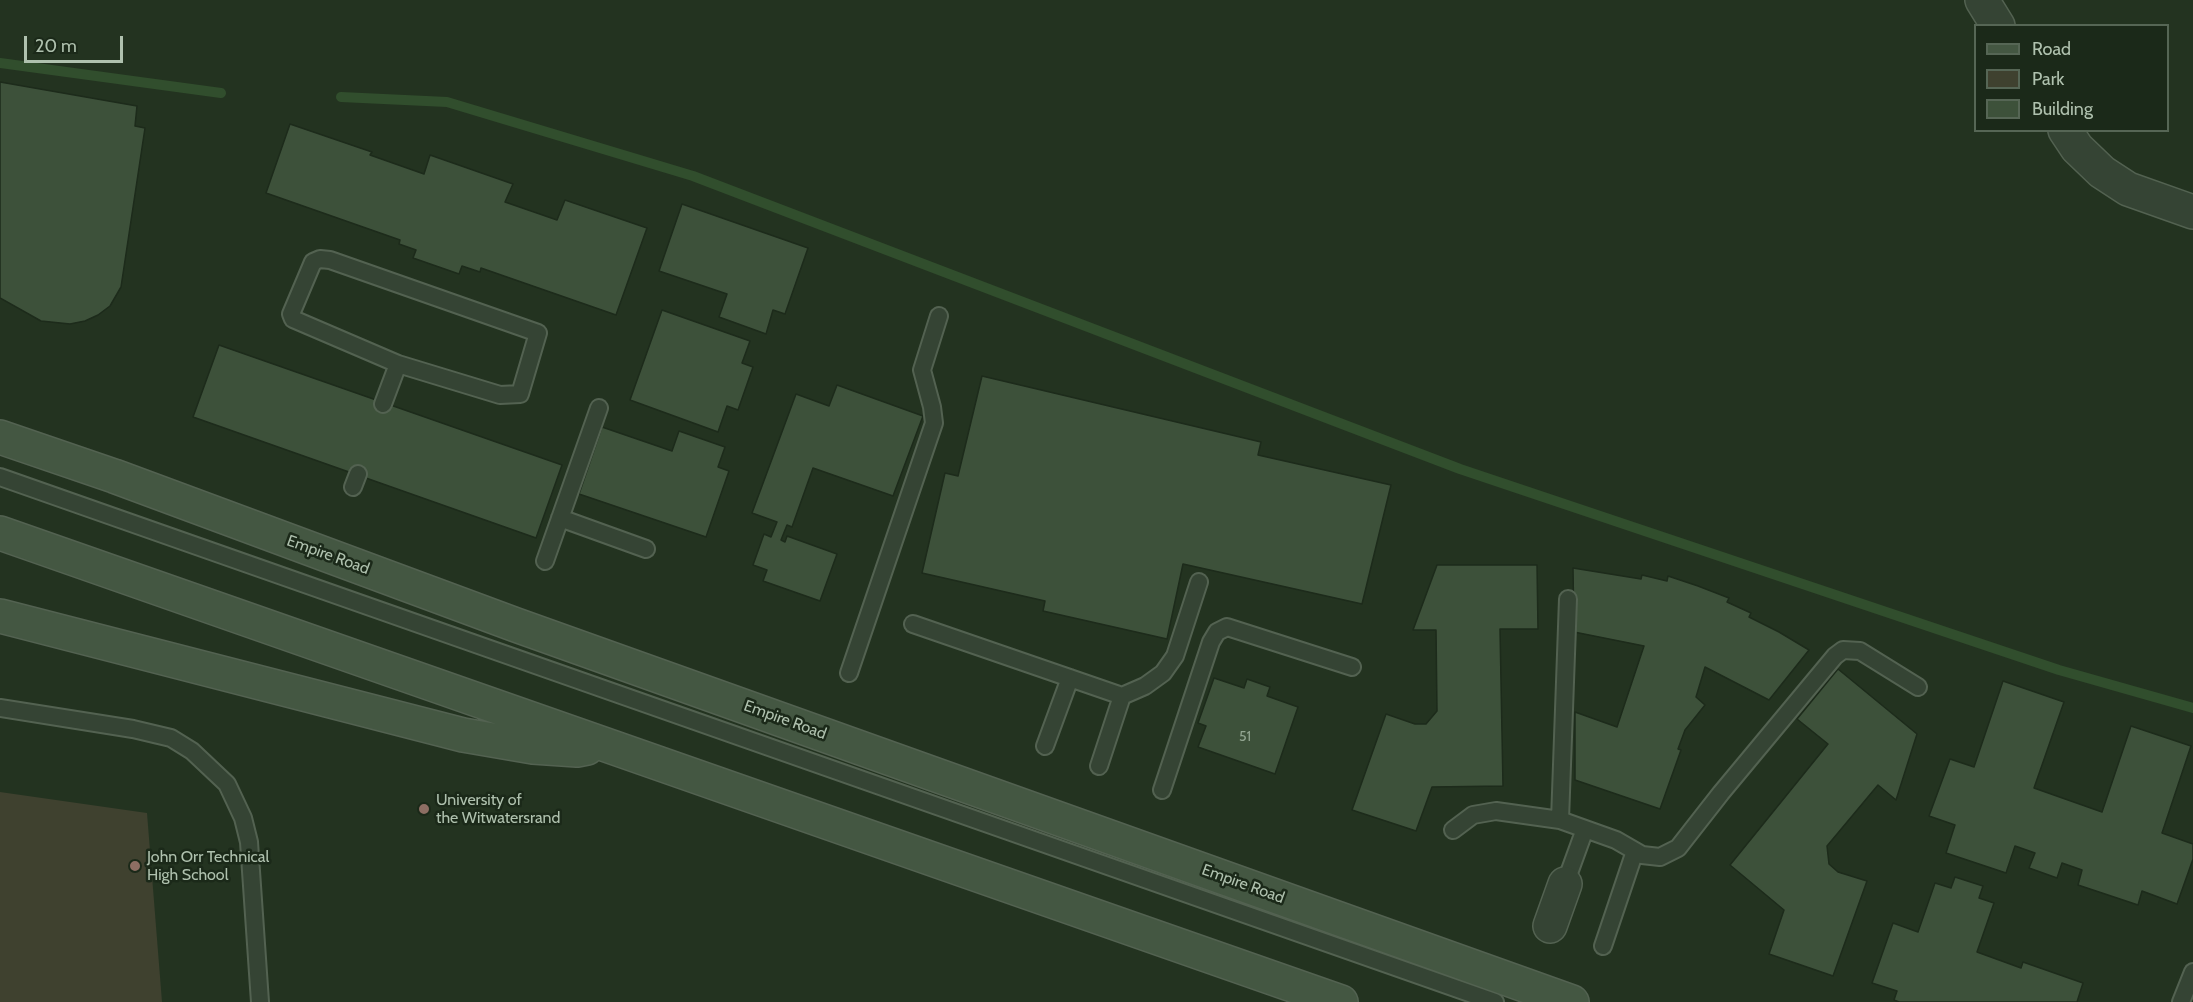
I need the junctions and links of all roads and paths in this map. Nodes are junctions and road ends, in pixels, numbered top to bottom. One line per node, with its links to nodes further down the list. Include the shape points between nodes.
1 (1982, 0): 2 (street)
2 (1997, 24)
3 (2066, 132): 4 (street, via 2102,172 2128,189)
4 (2193, 212)
5 (939, 316): 20 (lane, via 922,370 934,423)
6 (398, 364): 6 (lane, via 293,319 291,314 313,262 330,260 538,333 520,394 500,395); 7 (lane)
7 (383, 404)
8 (599, 408): 11 (lane)
9 (0, 436): 40 (main road, Empire Road, via 527,629)
10 (0, 477): 39 (lane)
11 (560, 518): 13 (lane); 14 (lane)
12 (0, 533): 25 (main road)
13 (646, 549)
14 (545, 561)
15 (1199, 582): 23 (lane, via 1175,656 1163,674)
16 (1568, 599): 29 (lane)
17 (0, 616): 25 (main road, via 463,735 532,747 577,750)
18 (913, 624): 21 (lane)
19 (1352, 668): 28 (lane, via 1227,627 1217,632)
20 (849, 673)
21 (1070, 678): 23 (lane); 26 (lane)
22 (1918, 687): 32 (lane, via 1860,651 1843,650 1678,848 1660,857)
23 (1122, 696): 27 (lane)
24 (0, 708): 37 (lane, via 171,738 223,779 236,800 249,842)
25 (604, 745): 38 (main road)
26 (1045, 746)
27 (1099, 766)
28 (1162, 790)
29 (1560, 820): 30 (lane); 31 (lane, via 1496,811 1473,815)
30 (1585, 829): 32 (lane); 33 (lane)
31 (1454, 830)
32 (1635, 850): 35 (lane)
33 (1565, 884): 34 (street)
34 (1550, 926)
35 (1603, 946)
36 (2193, 972): 41 (lane)
37 (260, 1002)
38 (1341, 1002)
39 (1495, 1002)
40 (1572, 1002)
41 (2181, 1002)

